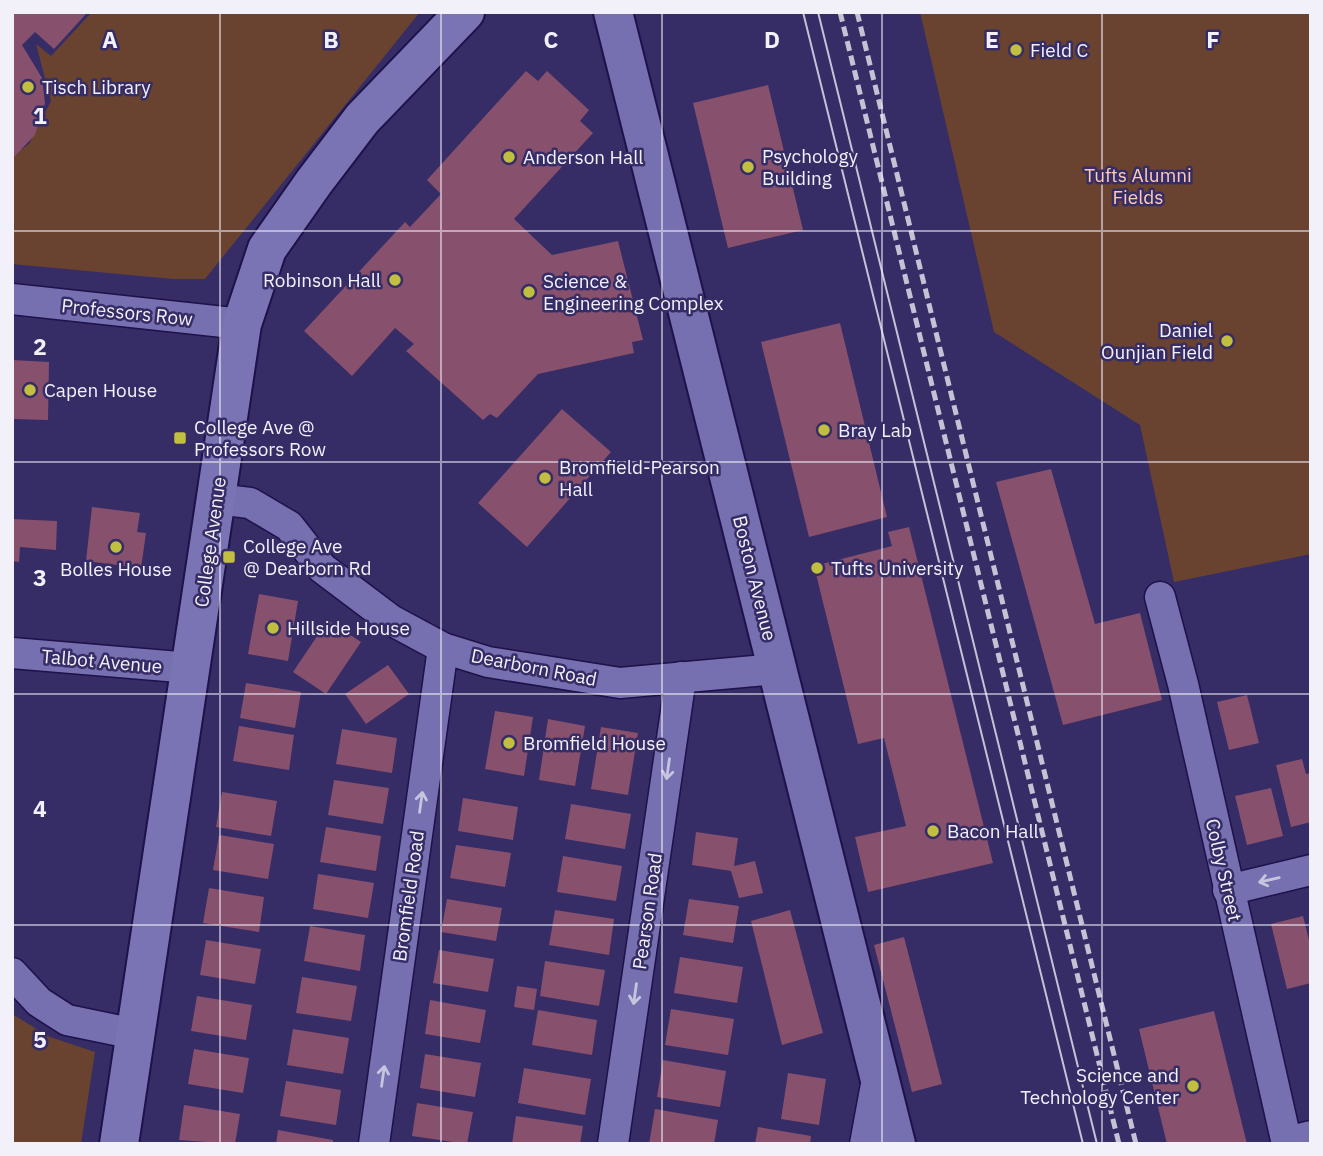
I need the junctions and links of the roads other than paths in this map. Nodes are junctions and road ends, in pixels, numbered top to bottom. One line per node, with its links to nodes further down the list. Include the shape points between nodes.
1 (465, 12): 4 (main road, College Avenue, via 362,118 314,182 267,249)
2 (613, 12): 10 (street, Boston Avenue)
3 (12, 299): 4 (street, Professors Row)
4 (242, 324): 5 (main road, College Avenue)
5 (216, 499): 7 (street, Dearborn Road, via 250,503 289,526 322,568 391,620); 9 (main road, College Avenue)
6 (1160, 597): 13 (street, Colby Street)
7 (443, 648): 11 (street, Dearborn Road, via 488,662 620,683); 19 (street, Bromfield Road, one-way to 7)
8 (12, 653): 9 (street, Talbot Avenue)
9 (191, 668): 15 (main road, College Avenue)
10 (778, 669): 11 (street, Dearborn Road); 16 (street, Boston Avenue)
11 (681, 677): 20 (street, Pearson Road, one-way to 20)
12 (1311, 870): 13 (street, one-way to 13)
13 (1228, 890): 17 (street, Colby Street)
14 (12, 973): 15 (street, via 39,1002 67,1020)
15 (135, 1034): 18 (main road, College Avenue)
16 (878, 1070): 21 (street); 22 (street, Boston Avenue)
17 (1295, 1140)
18 (119, 1144)
19 (374, 1144)
20 (613, 1144)
21 (865, 1144)
22 (896, 1144)

